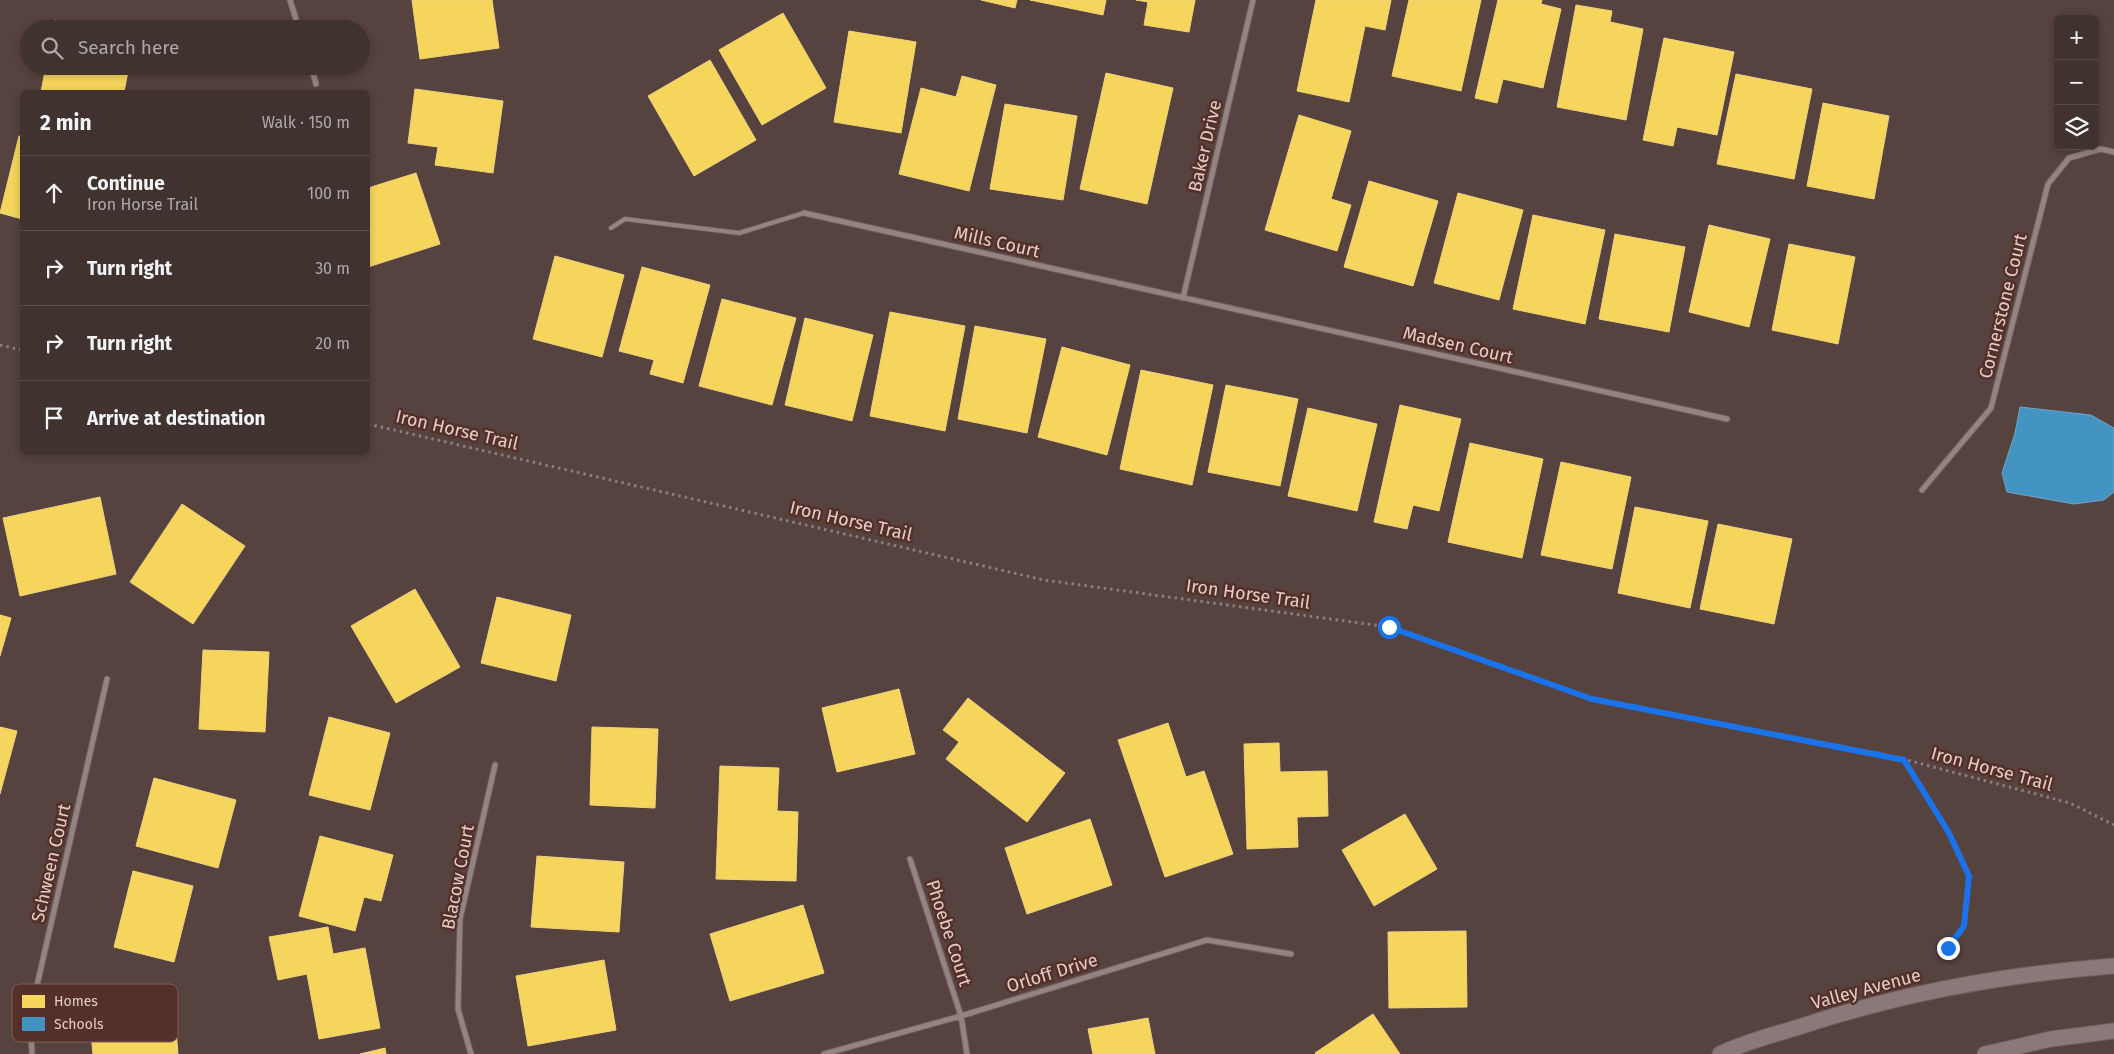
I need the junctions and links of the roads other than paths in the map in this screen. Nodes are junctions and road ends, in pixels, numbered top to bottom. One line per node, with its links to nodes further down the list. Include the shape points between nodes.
1 (290, 0): 3 (street)
2 (1253, 0): 9 (street, Baker Drive)
3 (297, 20)
4 (314, 75): 5 (street)
5 (316, 84)
6 (2114, 152): 11 (street, Cornerstone Court, via 2101,149 2069,158 2048,184 1992,408)
7 (804, 214): 8 (lane, via 739,233 625,219); 9 (street, Mills Court)
8 (611, 228)
9 (1183, 298): 10 (street, Madsen Court)
10 (1727, 419)
11 (1922, 490)
12 (107, 679): 17 (street, Schween Court)
13 (495, 765): 20 (street, Blacow Court, via 460,919 458,1009)
14 (910, 859): 18 (street, Phoebe Court)
15 (1290, 954): 18 (street, Orloff Drive, via 1207,940)
16 (2114, 966): 23 (main road, Valley Avenue, via 2044,971 1861,1006)
17 (37, 984)
18 (961, 1016): 21 (street, Orloff Drive); 22 (street, Phoebe Court)
19 (2114, 1031): 24 (main road, via 2051,1039)
20 (471, 1054)
21 (824, 1054)
22 (967, 1054)
23 (1720, 1054)
24 (1985, 1054)

